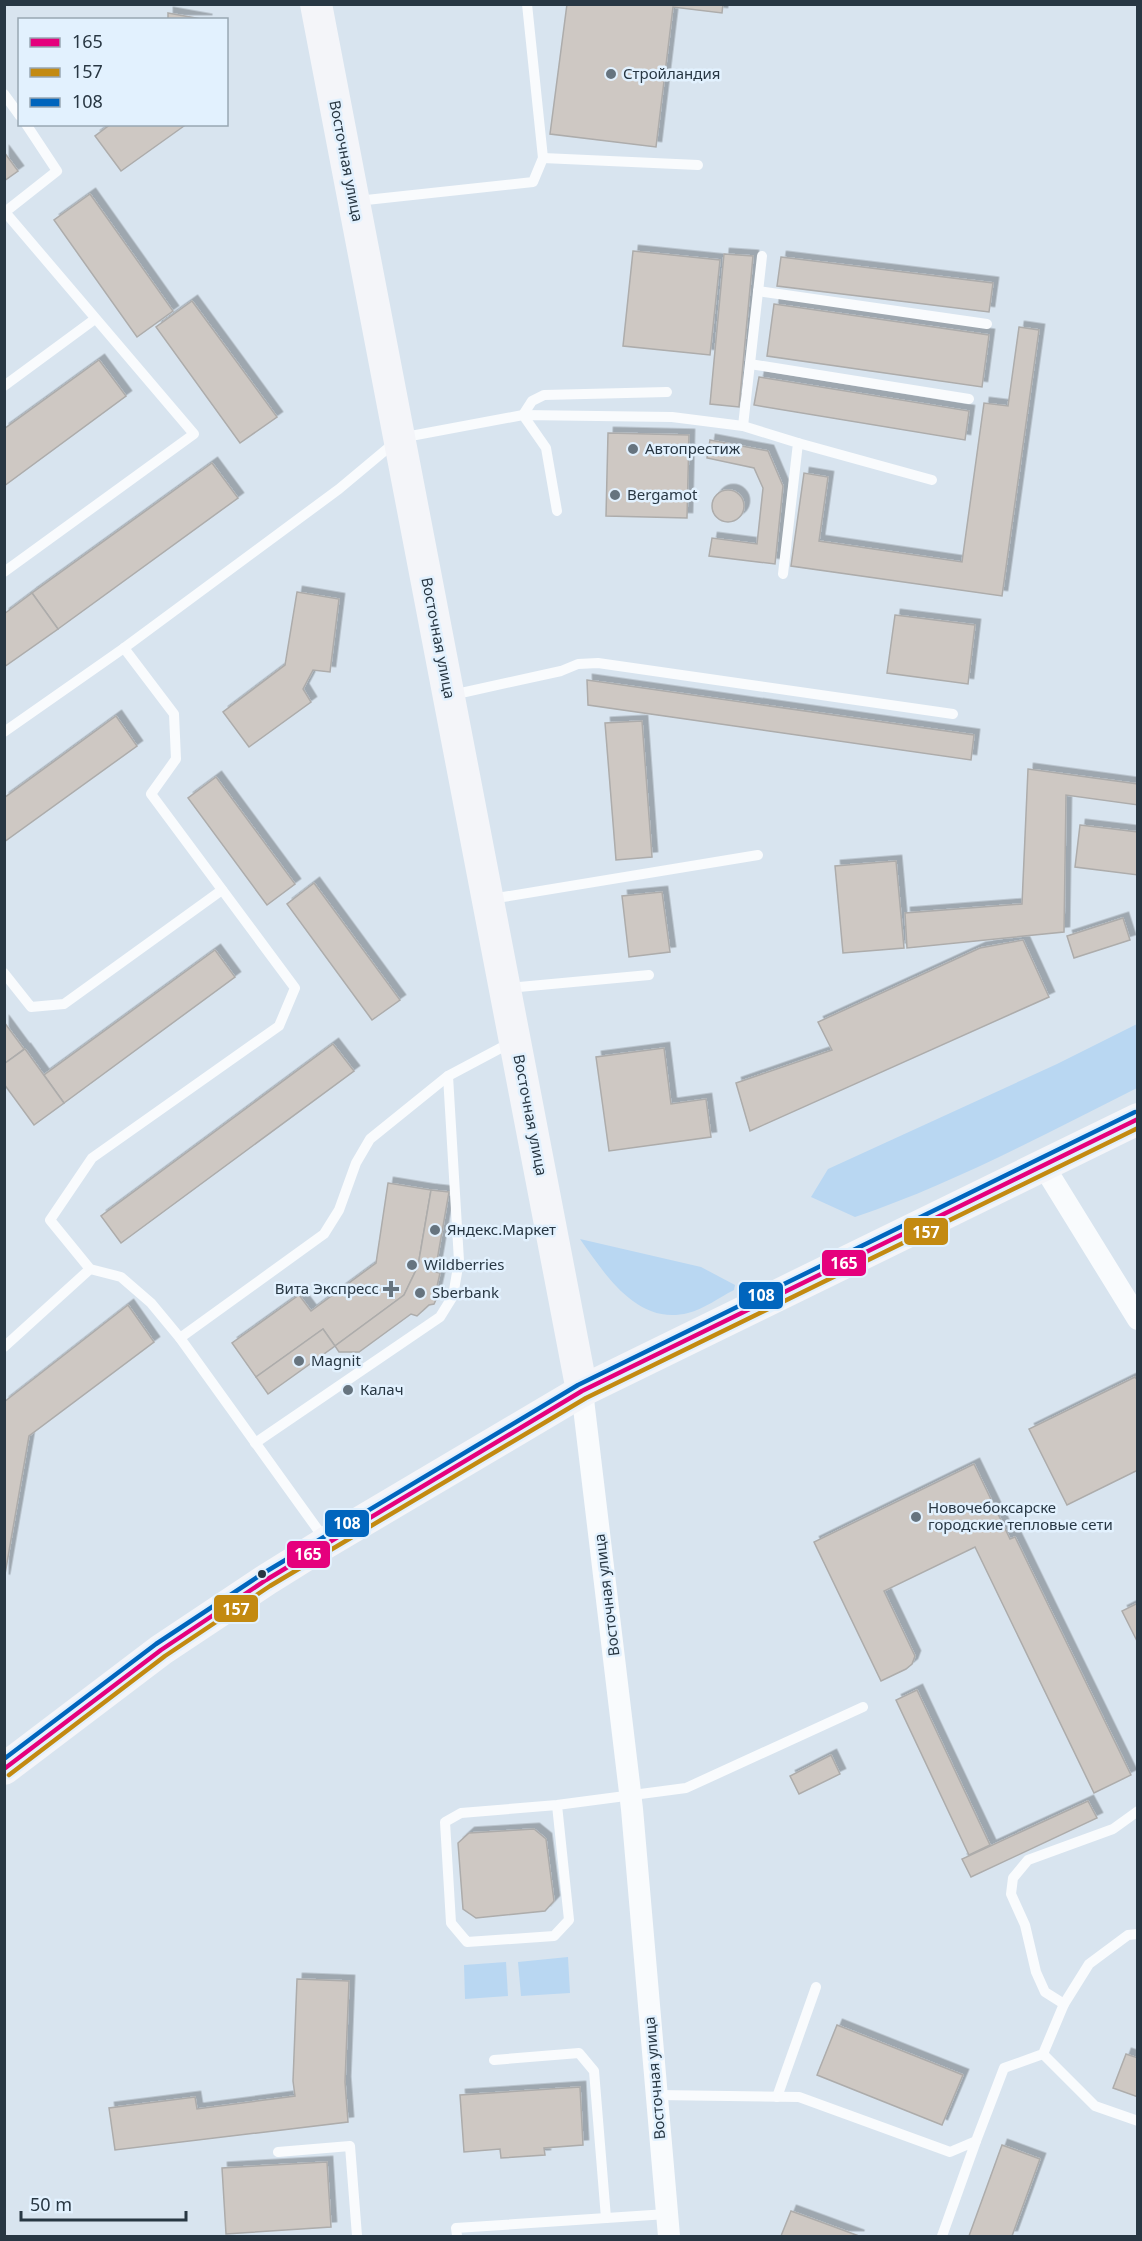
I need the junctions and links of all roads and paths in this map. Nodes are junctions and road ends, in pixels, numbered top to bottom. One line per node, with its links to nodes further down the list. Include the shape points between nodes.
1 (316, 4): 8 (main road, Восточная улица)
2 (527, 4): 6 (lane)
3 (4, 93): 4 (lane)
4 (18, 113)
5 (27, 126): 11 (lane, via 57,171 5,212)
6 (543, 158): 7 (lane); 8 (lane, via 533,183)
7 (698, 165)
8 (354, 202): 19 (main road, Восточная улица)
9 (762, 256): 10 (lane)
10 (758, 291): 12 (lane); 13 (lane)
11 (95, 319): 14 (lane); 23 (lane, via 194,434)
12 (987, 324)
13 (750, 364): 16 (lane); 18 (lane)
14 (4, 386)
15 (667, 392): 17 (lane, via 544,395 532,401)
16 (969, 399)
17 (523, 415): 18 (lane, via 672,417); 19 (lane); 22 (lane, via 546,448)
18 (743, 426): 20 (lane)
19 (399, 438): 25 (lane, via 339,489); 26 (main road, Восточная улица)
20 (798, 443): 21 (lane); 24 (lane)
21 (932, 480)
22 (557, 511)
23 (4, 572)
24 (783, 574)
25 (124, 648): 28 (lane); 30 (lane, via 174,714 176,759 151,794)
26 (449, 696): 27 (lane, via 578,664 598,663); 31 (main road, Восточная улица)
27 (953, 714)
28 (4, 732)
29 (758, 855): 31 (lane)
30 (222, 890): 32 (lane, via 64,1004 31,1007); 39 (lane, via 295,988 279,1026 92,1158 50,1220)
31 (488, 899): 34 (main road, Восточная улица)
32 (4, 973)
33 (649, 975): 34 (lane)
34 (505, 988): 35 (main road, Восточная улица)
35 (515, 1040): 36 (lane); 43 (main road, Восточная улица)
36 (448, 1076): 41 (lane, via 370,1139 356,1163 339,1210 324,1234); 44 (lane, via 459,1261 453,1296 440,1317)
37 (1137, 1119): 38 (main road)
38 (1043, 1165): 40 (street); 43 (main road)
39 (90, 1269): 41 (lane, via 121,1277 151,1303); 42 (lane)
40 (1137, 1319)
41 (180, 1338): 44 (lane)
42 (4, 1347)
43 (582, 1391): 45 (main road); 48 (street, Восточная улица)
44 (255, 1443): 45 (lane)
45 (327, 1542): 47 (main road, via 161,1650)
46 (863, 1707): 48 (lane, via 686,1788)
47 (4, 1768)
48 (630, 1796): 49 (lane); 56 (street, Восточная улица)
49 (557, 1805): 49 (lane, via 461,1813 445,1822 451,1923 467,1942 554,1936 569,1920)
50 (1137, 1811): 53 (lane, via 1113,1830 1028,1860 1013,1878 1011,1894 1025,1924 1035,1972 1045,1992)
51 (1137, 1934): 53 (lane, via 1128,1935 1089,1964)
52 (816, 1987): 57 (lane)
53 (1064, 2004): 54 (lane)
54 (1044, 2054): 58 (lane, via 1095,2106); 59 (lane, via 1004,2068)
55 (494, 2060): 62 (lane, via 579,2053 594,2071)
56 (657, 2096): 57 (lane); 61 (street, Восточная улица)
57 (777, 2097): 59 (lane, via 799,2097 950,2152)
58 (1137, 2121)
59 (976, 2141): 66 (lane)
60 (278, 2152): 63 (lane, via 350,2146)
61 (667, 2214): 62 (lane); 65 (street, Восточная улица)
62 (606, 2218): 64 (lane, via 456,2228)
63 (357, 2236)
64 (457, 2236)
65 (669, 2236)
66 (942, 2236)

